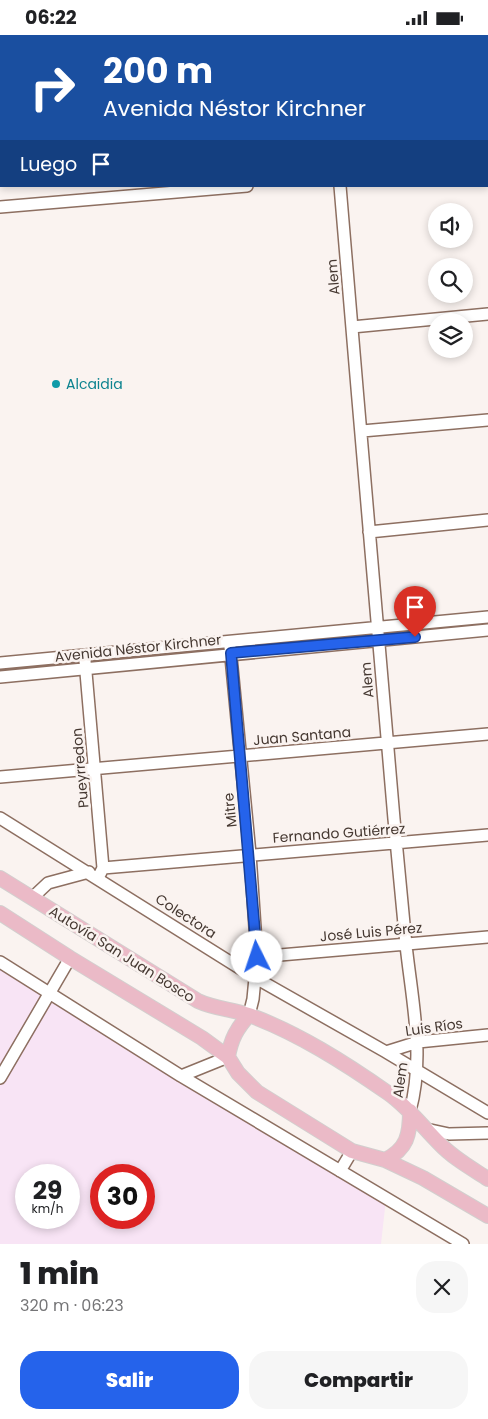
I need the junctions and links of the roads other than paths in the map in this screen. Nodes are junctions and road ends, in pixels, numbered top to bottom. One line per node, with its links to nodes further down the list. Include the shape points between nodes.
1 (235, 187): 3 (street)
2 (340, 187): 5 (street, Alem)
3 (0, 207)
4 (488, 314): 5 (street)
5 (352, 327): 7 (street, Alem)
6 (488, 420): 7 (street)
7 (362, 431): 9 (street, Alem)
8 (488, 520): 9 (street)
9 (369, 532): 11 (street, Alem)
10 (488, 617): 11 (street, Avenida Néstor Kirchner)
11 (376, 627): 13 (street, Avenida Néstor Kirchner); 14 (street, Alem)
12 (488, 630): 14 (street, Avenida Néstor Kirchner)
13 (229, 640): 15 (street, Mitre); 16 (street, Avenida Néstor Kirchner)
14 (378, 640): 15 (street, Avenida Néstor Kirchner); 21 (street, Alem)
15 (231, 653): 18 (street, Avenida Néstor Kirchner); 22 (street, Mitre)
16 (84, 655): 17 (street, Avenida Néstor Kirchner); 18 (street, Pueyrredon)
17 (0, 663)
18 (86, 668): 19 (street, Avenida Néstor Kirchner); 23 (street, Pueyrredon)
19 (0, 677)
20 (488, 734): 21 (street, Juan Santana)
21 (387, 743): 22 (street, Juan Santana); 27 (street, Alem)
22 (240, 756): 23 (street, Juan Santana); 28 (street, Mitre)
23 (96, 769): 24 (street, Juan Santana); 29 (street, Pueyrredon)
24 (0, 777)
25 (0, 818): 29 (street, Colectora)
26 (488, 835): 27 (street, Fernando Gutiérrez)
27 (397, 843): 28 (street, Fernando Gutiérrez); 34 (street, Alem)
28 (250, 855): 29 (street, Fernando Gutiérrez); 35 (street, Mitre)
29 (96, 873): 31 (street, Fernando Gutiérrez, via 48,883); 38 (street, Colectora)
30 (0, 878): 31 (main road, Autovía San Juan Bosco)
31 (32, 898): 40 (main road, Autovía San Juan Bosco, via 198,1001 213,1008)
32 (0, 913): 36 (main road)
33 (488, 937): 34 (street, José Luis Pérez)
34 (406, 945): 35 (street, José Luis Pérez); 42 (street, Alem)
35 (257, 957): 38 (street, Mitre)
36 (70, 958): 39 (street); 44 (main road, via 202,1037)
37 (0, 962): 39 (street)
38 (254, 977): 40 (street, Mitre); 43 (street, Colectora)
39 (48, 994): 46 (street); 47 (street)
40 (249, 1015): 44 (main road, via 238,1027); 48 (main road, Autovía San Juan Bosco, via 309,1043 387,1092)
41 (488, 1035): 42 (street, Luis Ríos)
42 (418, 1041): 43 (street, Luis Ríos); 45 (street, Alem)
43 (386, 1051): 45 (street, Colectora)
44 (228, 1057): 46 (street); 52 (main road, via 238,1073 257,1092)
45 (418, 1072): 48 (street, Alem); 49 (street, Colectora)
46 (182, 1076): 54 (street)
47 (0, 1078)
48 (410, 1111): 50 (main road, Autovía San Juan Bosco); 53 (main road, via 407,1142)
49 (488, 1113)
50 (426, 1129): 51 (street, via 449,1134); 55 (main road, Autovía San Juan Bosco, via 461,1162)
51 (488, 1133)
52 (352, 1151): 53 (main road); 54 (street)
53 (385, 1160): 56 (main road, via 446,1190)
54 (340, 1171): 57 (street)
55 (488, 1179)
56 (488, 1216)
57 (463, 1244)

